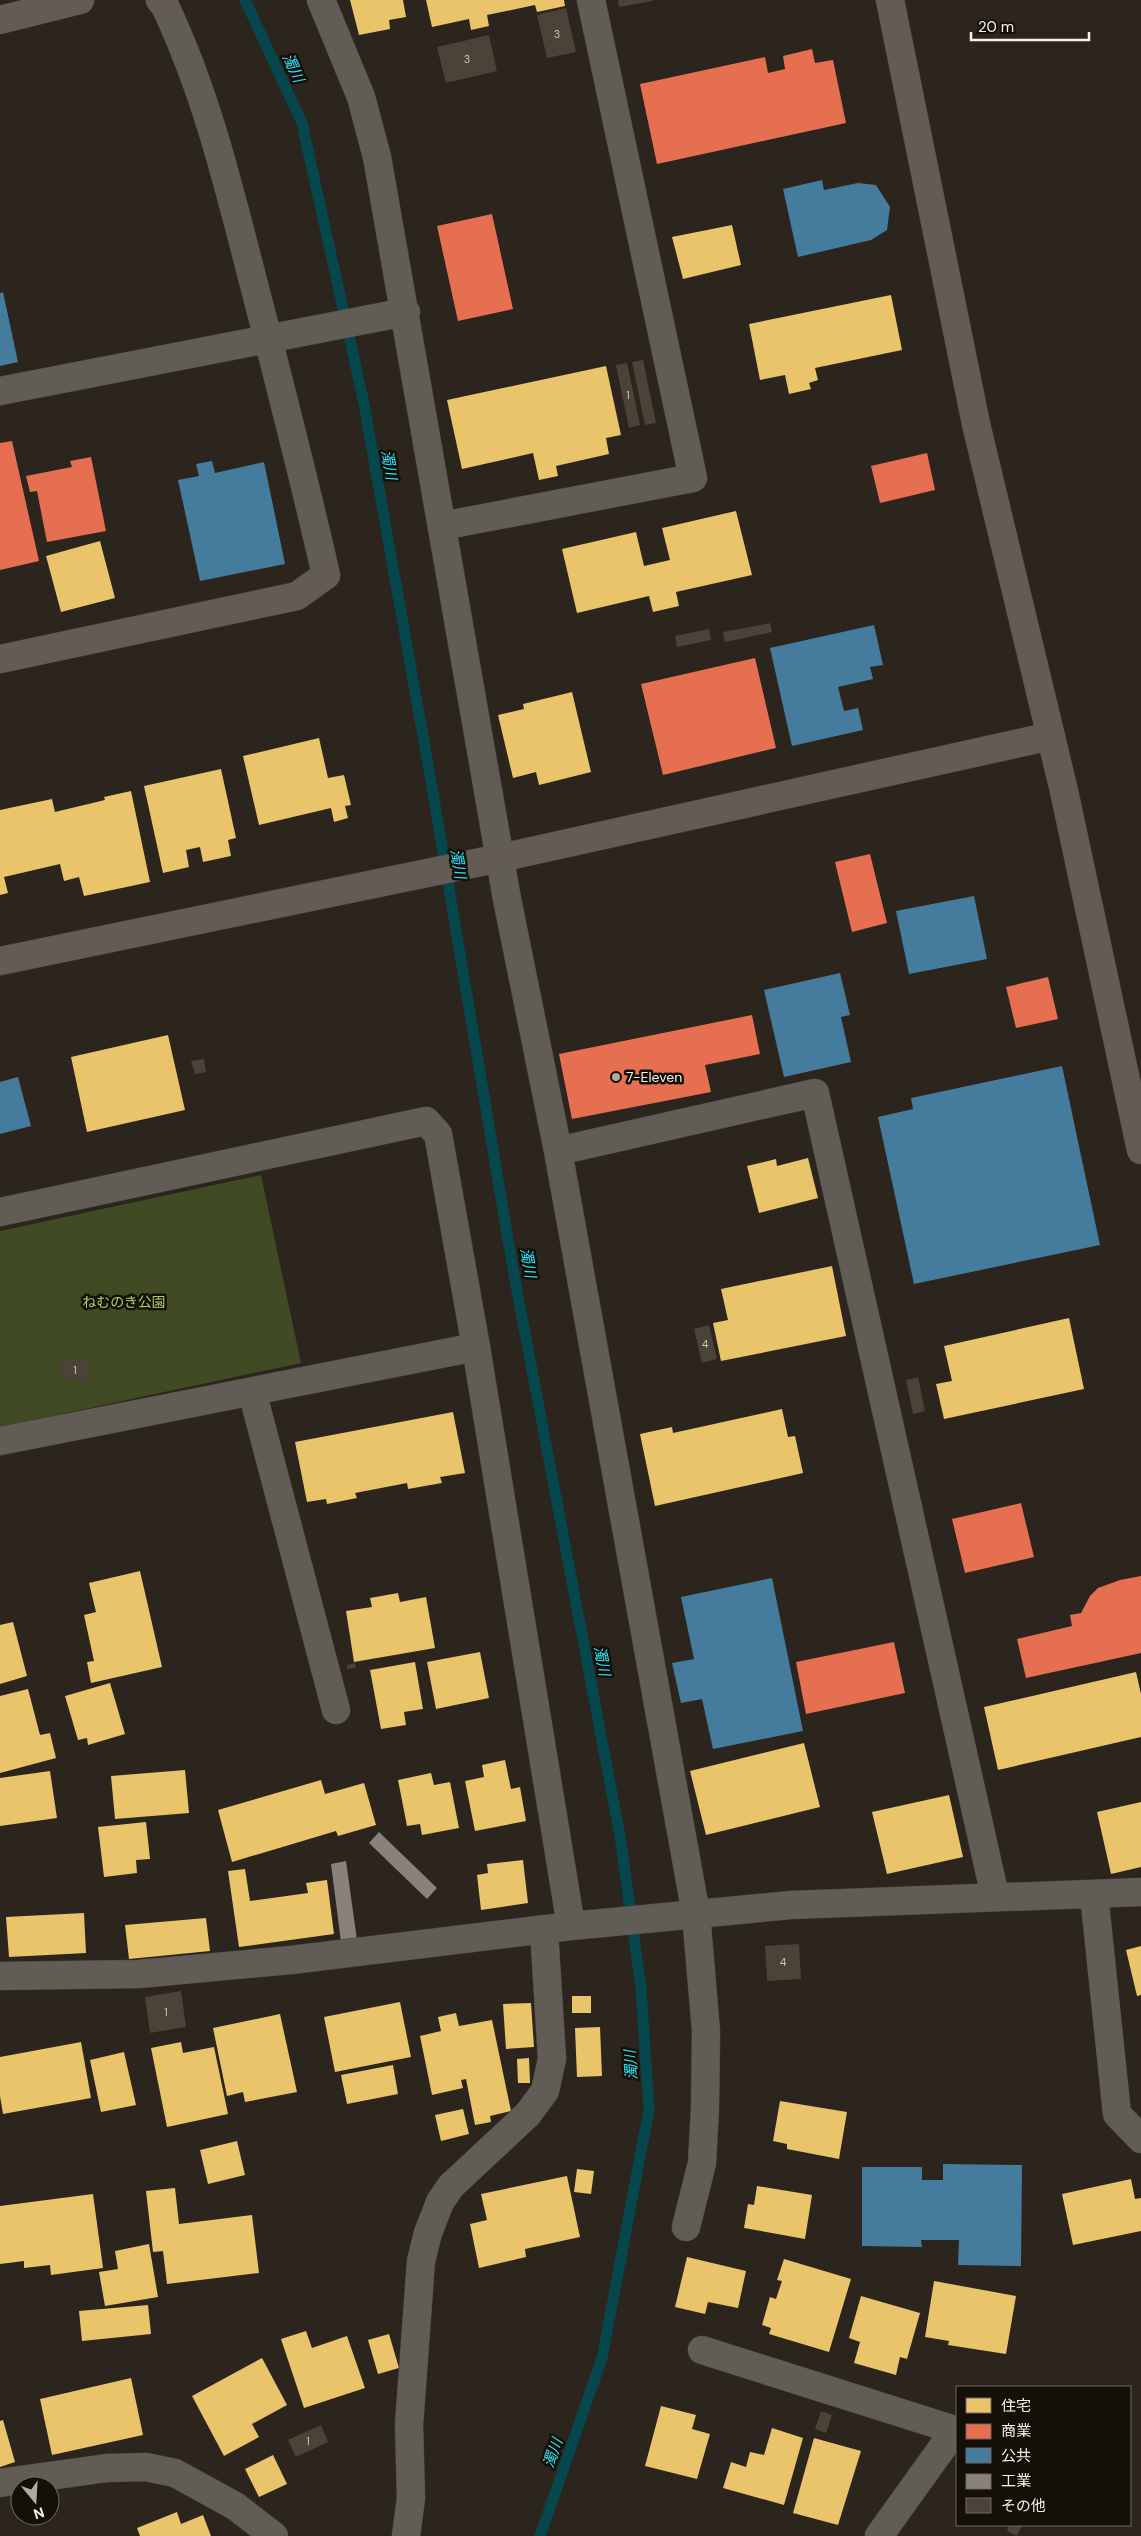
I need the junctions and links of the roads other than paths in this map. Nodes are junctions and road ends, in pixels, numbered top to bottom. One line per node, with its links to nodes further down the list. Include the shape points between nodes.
1 (80, 0): 6 (street)
2 (321, 0): 7 (street, via 363,105 377,157)
3 (591, 0): 10 (street, via 693,478)
4 (890, 0): 12 (street, via 976,424)
5 (162, 3): 8 (street, via 188,55 218,147)
6 (0, 20)
7 (397, 314): 8 (street); 10 (street)
8 (268, 338): 9 (street); 11 (street, via 326,575 297,596)
9 (0, 391)
10 (442, 526): 13 (street)
11 (0, 659)
12 (1051, 736): 13 (street); 15 (street)
13 (491, 859): 14 (street); 16 (street)
14 (0, 961)
15 (1141, 1150)
16 (558, 1151): 24 (street, via 815,1093); 25 (street)
17 (0, 1212): 18 (street, via 426,1121 438,1134)
18 (476, 1347): 19 (street); 26 (street)
19 (252, 1391): 20 (street); 21 (street)
20 (0, 1442)
21 (336, 1710)
22 (1141, 1892): 23 (street)
23 (1094, 1894): 24 (street); 29 (street, via 1117,2114)
24 (996, 1896): 25 (street, via 791,1906)
25 (687, 1915): 26 (street); 30 (street, via 706,2031 702,2163)
26 (571, 1926): 27 (street)
27 (544, 1930): 28 (street, via 291,1960 138,1974); 34 (street, via 552,2059 545,2091 528,2114 451,2186 440,2202 421,2261 409,2415 411,2498)
28 (0, 1976)
29 (1141, 2139)
30 (686, 2227)
31 (702, 2350): 35 (street, via 954,2430)
32 (0, 2483): 33 (street, via 107,2468 146,2467 175,2473 235,2506)
33 (274, 2536)
34 (406, 2536)
35 (879, 2536)

